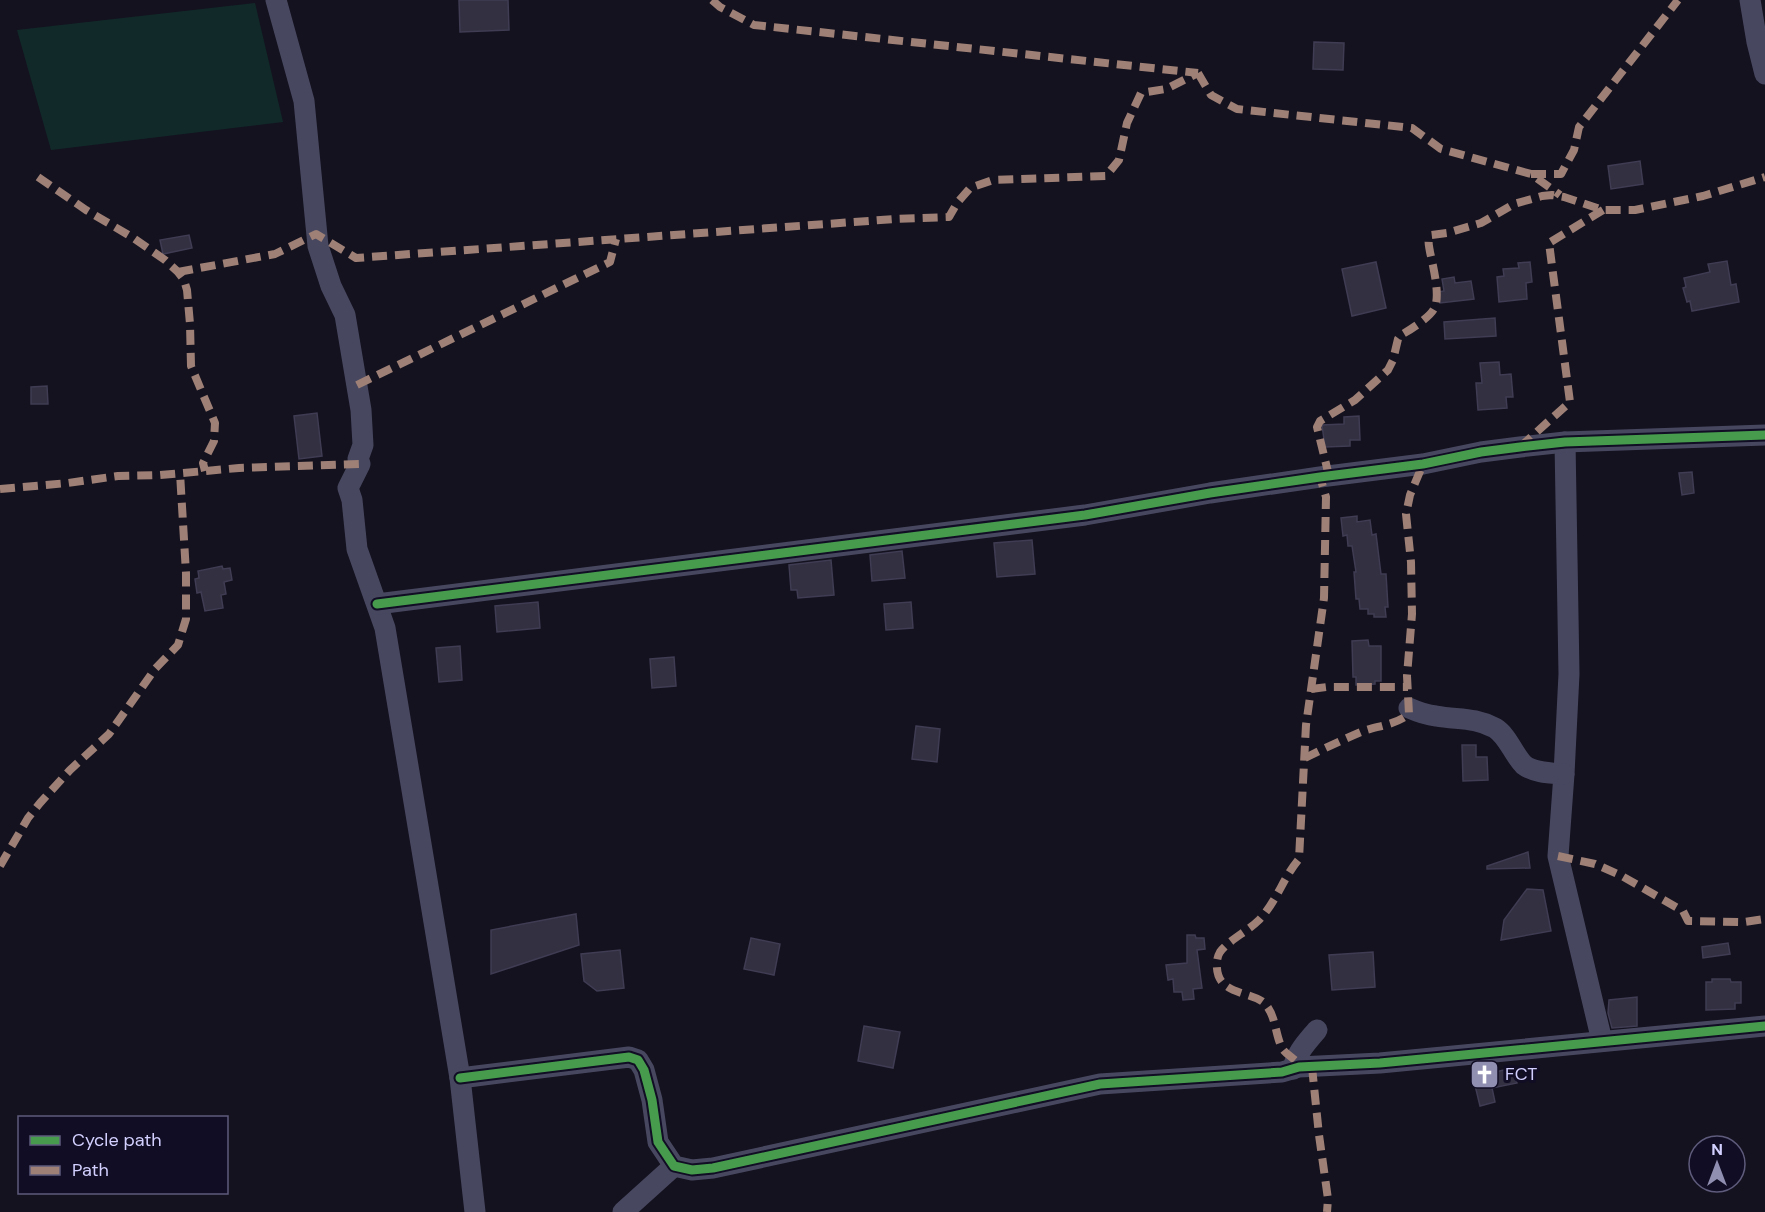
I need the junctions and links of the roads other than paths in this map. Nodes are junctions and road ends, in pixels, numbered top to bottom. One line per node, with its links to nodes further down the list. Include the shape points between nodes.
1 (276, 0): 6 (street, via 304,101 318,246 345,315 361,410 360,464 348,488 357,549)
2 (1750, 0): 3 (street)
3 (1765, 74)
4 (1765, 435): 5 (street)
5 (1565, 442): 6 (street, via 1085,515); 8 (street, via 1569,674)
6 (377, 604): 13 (street, via 385,628)
7 (1409, 708): 8 (street, via 1424,714 1481,721 1498,730 1524,765)
8 (1564, 774): 11 (street, via 1558,856)
9 (1765, 1026): 11 (street)
10 (1317, 1030): 12 (street, via 1295,1060)
11 (1602, 1041): 12 (street)
12 (1293, 1069): 14 (street, via 1100,1084 713,1168 692,1170)
13 (460, 1078): 14 (street, via 629,1057 638,1060 652,1100 658,1142); 15 (street)
14 (674, 1166): 16 (street)
15 (475, 1212)
16 (623, 1212)

